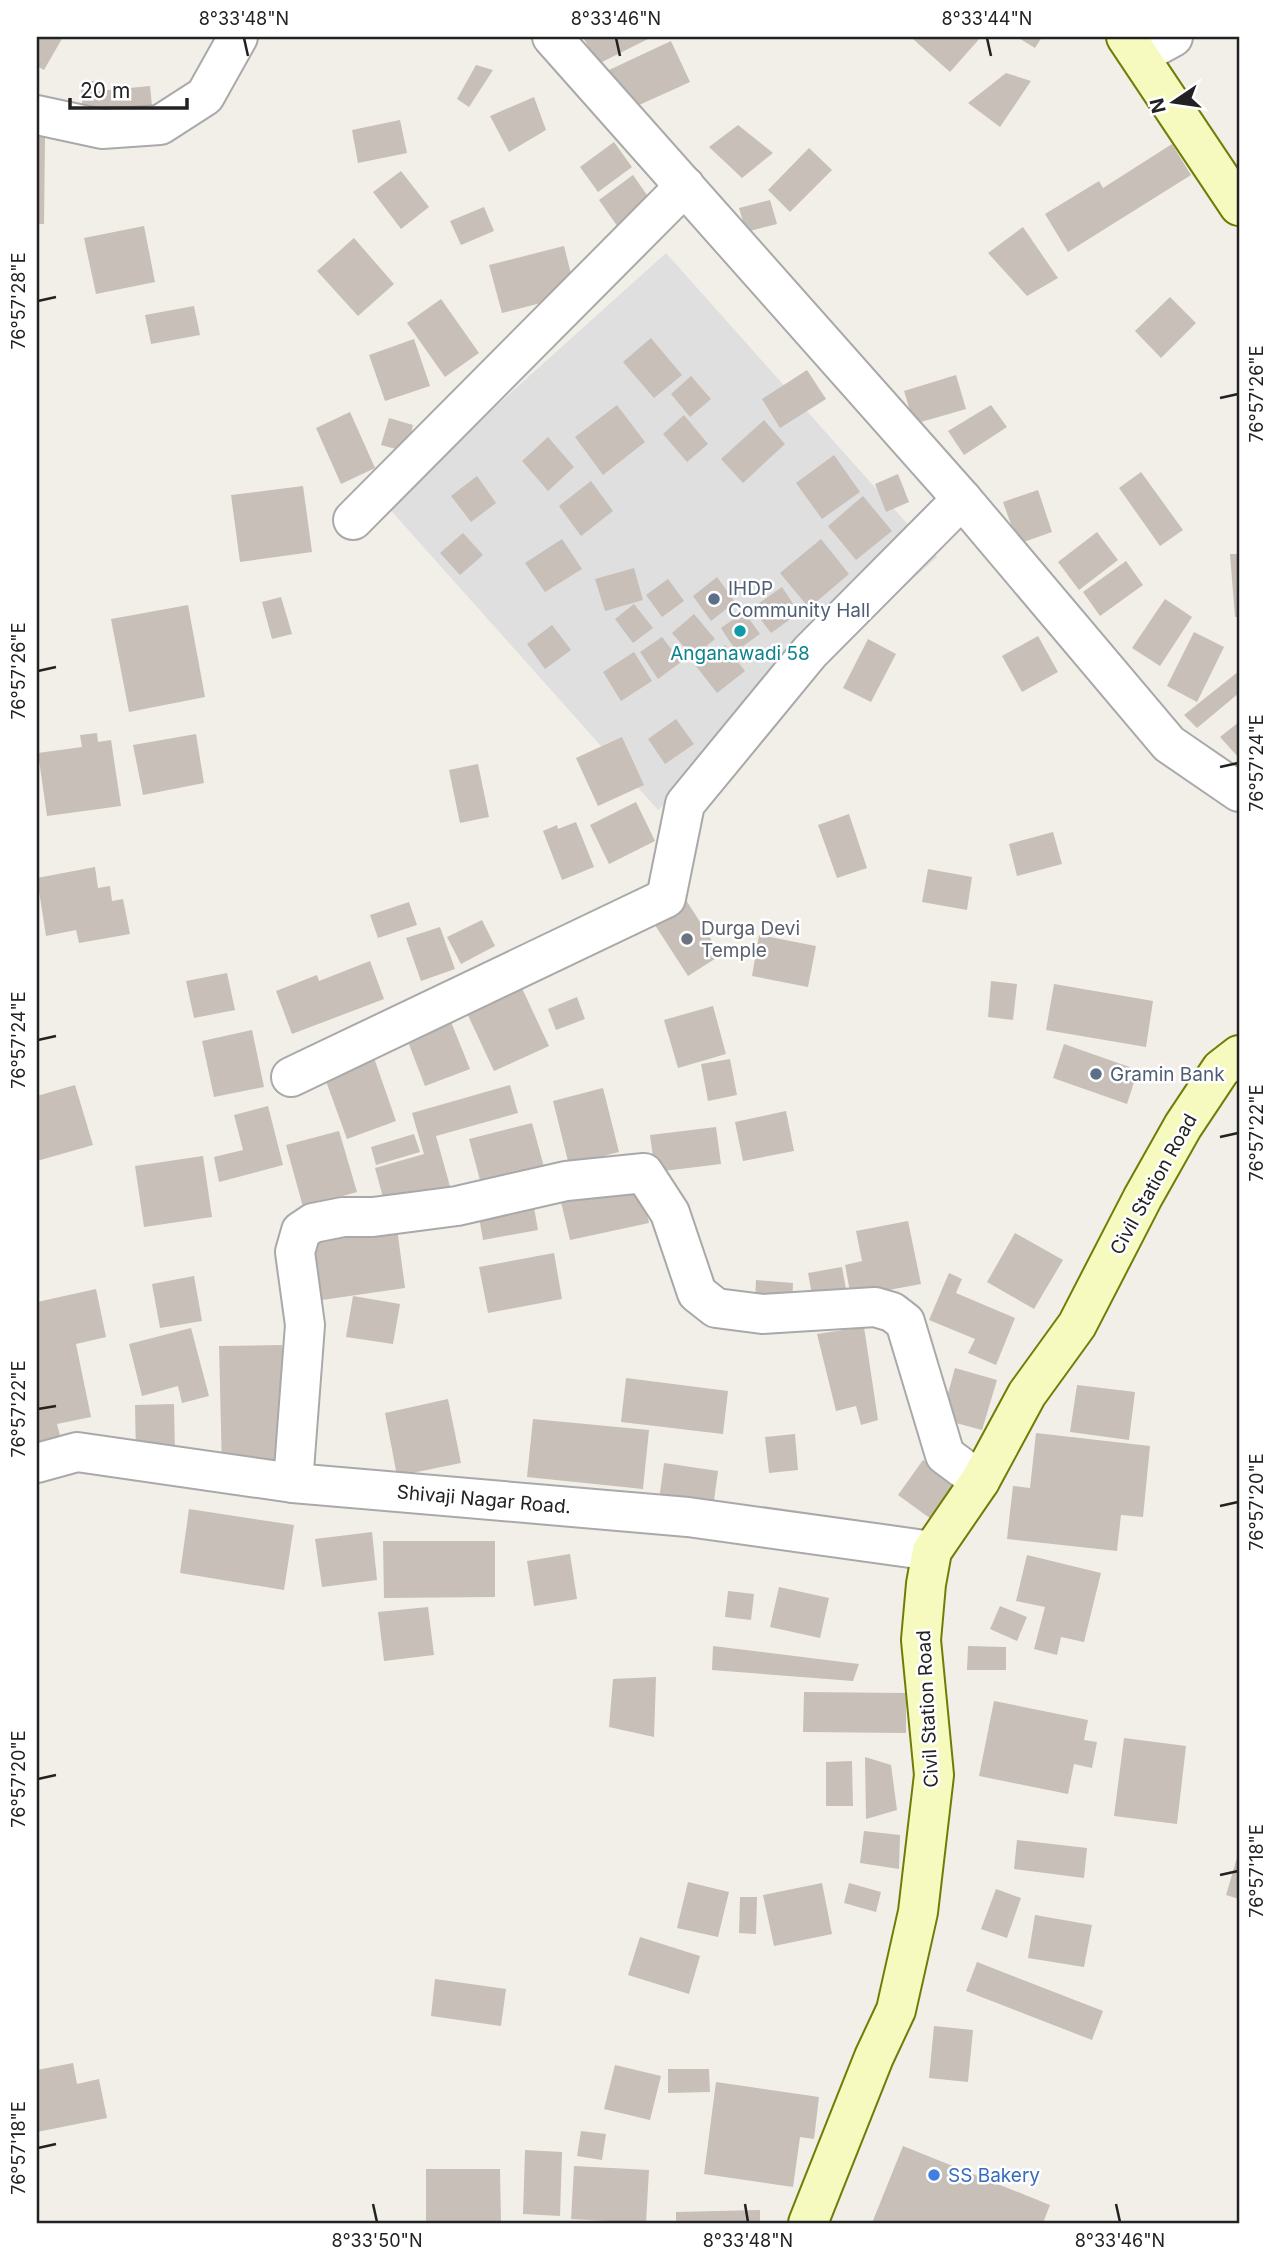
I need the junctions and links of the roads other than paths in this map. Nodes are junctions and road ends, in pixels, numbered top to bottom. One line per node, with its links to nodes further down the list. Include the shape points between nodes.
1 (238, 37): 5 (street, via 205,96 160,125 102,130)
2 (552, 37): 6 (street)
3 (1173, 37): 4 (street)
4 (1133, 46): 7 (main road)
5 (37, 115)
6 (685, 186): 8 (street); 9 (street)
7 (1239, 206)
8 (962, 499): 10 (street, via 1169,744); 13 (street, via 810,652 685,804 666,898)
9 (353, 520)
10 (1239, 792)
11 (1239, 1033): 12 (main road, Civil Station Road)
12 (1230, 1062): 15 (main road, Civil Station Road, via 1183,1126 1077,1325 1027,1394)
13 (291, 1077)
14 (37, 1463): 16 (street, Shivaji Nagar Road., via 77,1452)
15 (980, 1481): 16 (street, via 944,1455 905,1322 875,1307 762,1314 716,1308 697,1293 670,1213 644,1173 566,1181 457,1206 343,1217 313,1223 301,1231 295,1252 304,1325); 17 (main road, Civil Station Road)
16 (293, 1483): 17 (street, Shivaji Nagar Road., via 688,1517)
17 (932, 1551): 18 (main road, Civil Station Road, via 921,1640 934,1775 918,1912 895,2010)
18 (808, 2223)

